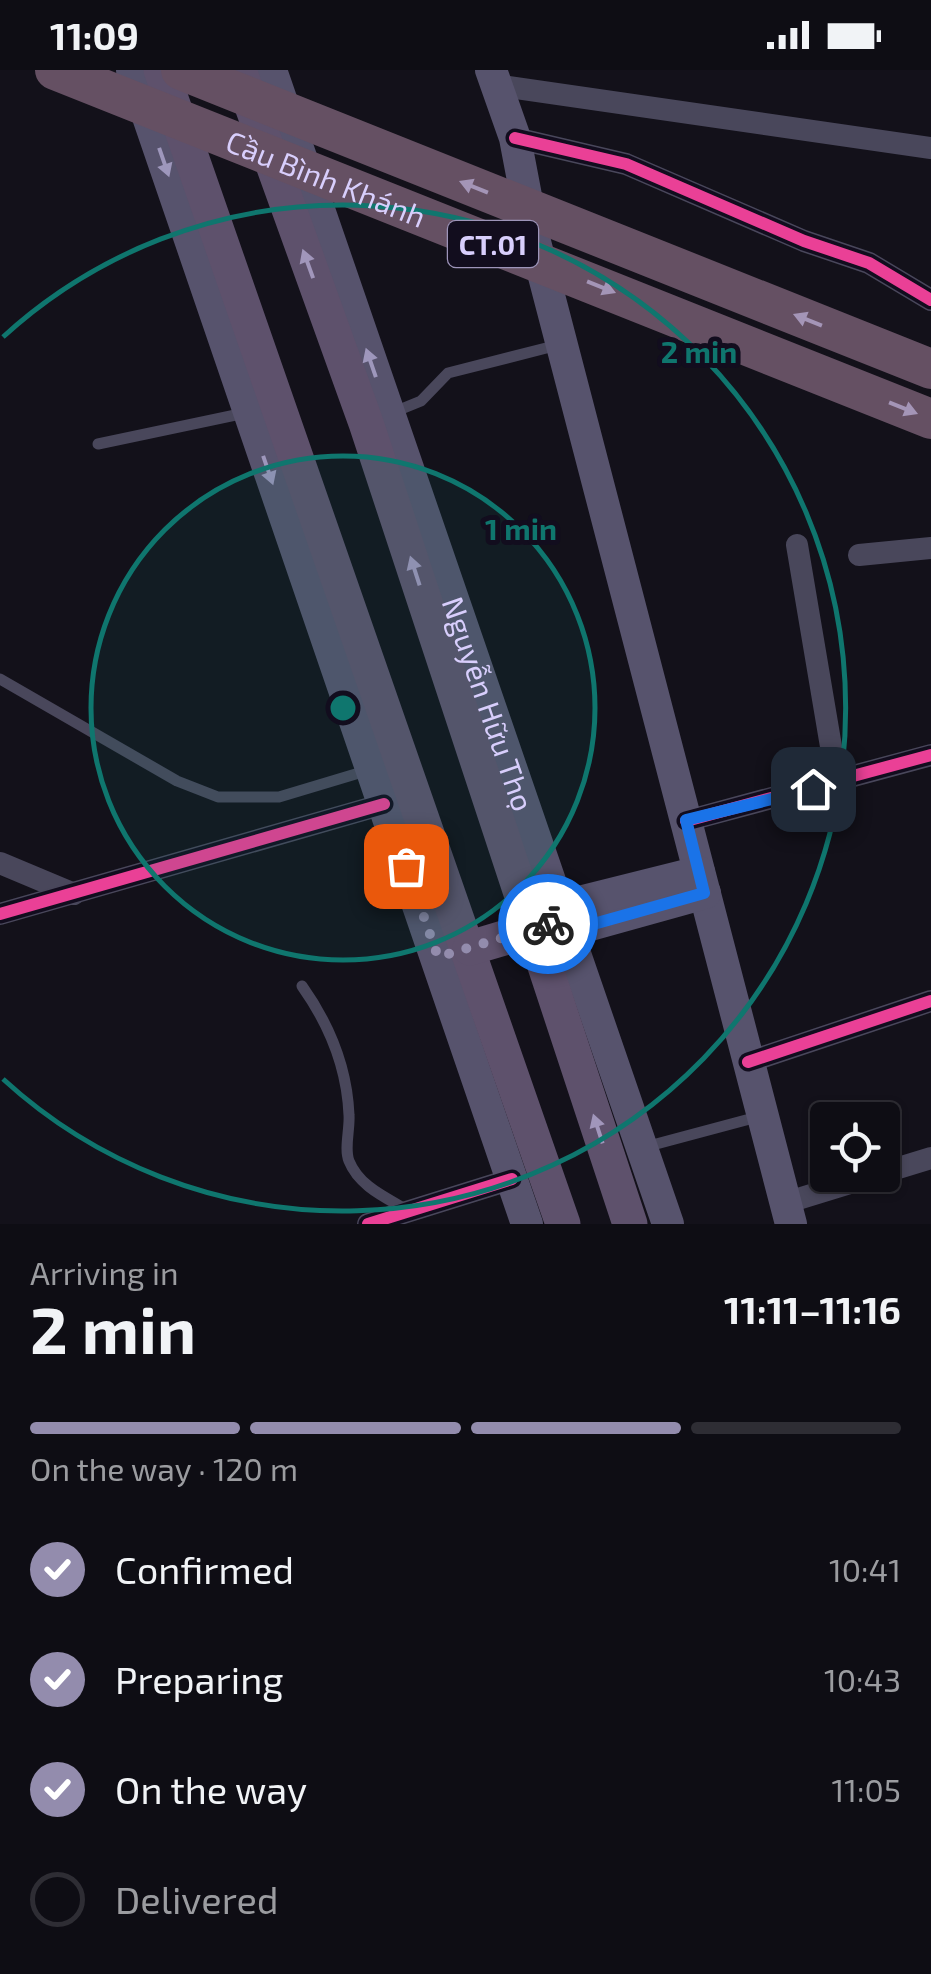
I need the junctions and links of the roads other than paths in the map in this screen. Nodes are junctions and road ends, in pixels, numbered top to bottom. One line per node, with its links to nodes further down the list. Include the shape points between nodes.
1 (55, 70): 15 (highway, Cầu Bình Khánh / CT.01, one-way to 15, bridge)
2 (132, 70): 13 (main road, one-way to 13)
3 (161, 70): 31 (main road, via 369,662)
4 (181, 70): 12 (highway, Cầu Bình Khánh / CT.01, one-way to 4, bridge)
5 (239, 70): 30 (main road, Nguyễn Hữu Thọ, one-way to 5)
6 (271, 70): 14 (main road, Nguyễn Hữu Thọ, one-way to 6)
7 (493, 78): 8 (main road); 9 (street)
8 (515, 138): 10 (street, via 626,164 869,263); 11 (main road)
9 (931, 148)
10 (931, 300)
11 (562, 344): 14 (lane, via 448,373 420,401); 25 (main road)
12 (931, 369)
13 (249, 412): 16 (lane); 22 (main road, one-way to 22)
14 (388, 414): 30 (main road, Nguyễn Hữu Thọ)
15 (931, 419)
16 (98, 444)
17 (796, 544): 23 (street)
18 (931, 548): 19 (street)
19 (860, 555)
20 (0, 679): 22 (lane, via 177,781 218,797 279,798)
21 (931, 756): 23 (street)
22 (369, 770): 24 (main road)
23 (837, 782): 25 (street)
24 (384, 804): 28 (street); 31 (main road)
25 (686, 820): 27 (main road)
26 (0, 863): 28 (street)
27 (702, 883): 30 (main road, via 583,900); 34 (main road)
28 (74, 894): 29 (street)
29 (0, 914)
30 (548, 924): 31 (main road); 36 (main road, Nguyễn Hữu Thọ); 46 (main road, Nguyễn Hữu Thọ, one-way to 30)
31 (454, 952): 39 (main road); 45 (main road)
32 (302, 986): 41 (lane, via 327,1022 340,1064 348,1159 367,1187)
33 (931, 1001): 34 (street)
34 (748, 1062): 35 (main road)
35 (762, 1116): 36 (lane); 42 (main road)
36 (641, 1148): 47 (main road, Nguyễn Hữu Thọ)
37 (931, 1158): 38 (street)
38 (900, 1168)
39 (512, 1179): 41 (street); 44 (main road)
40 (837, 1192): 42 (street)
41 (411, 1212): 43 (street)
42 (788, 1213)
43 (368, 1224)
44 (527, 1224)
45 (563, 1224)
46 (630, 1224)
47 (668, 1224)

